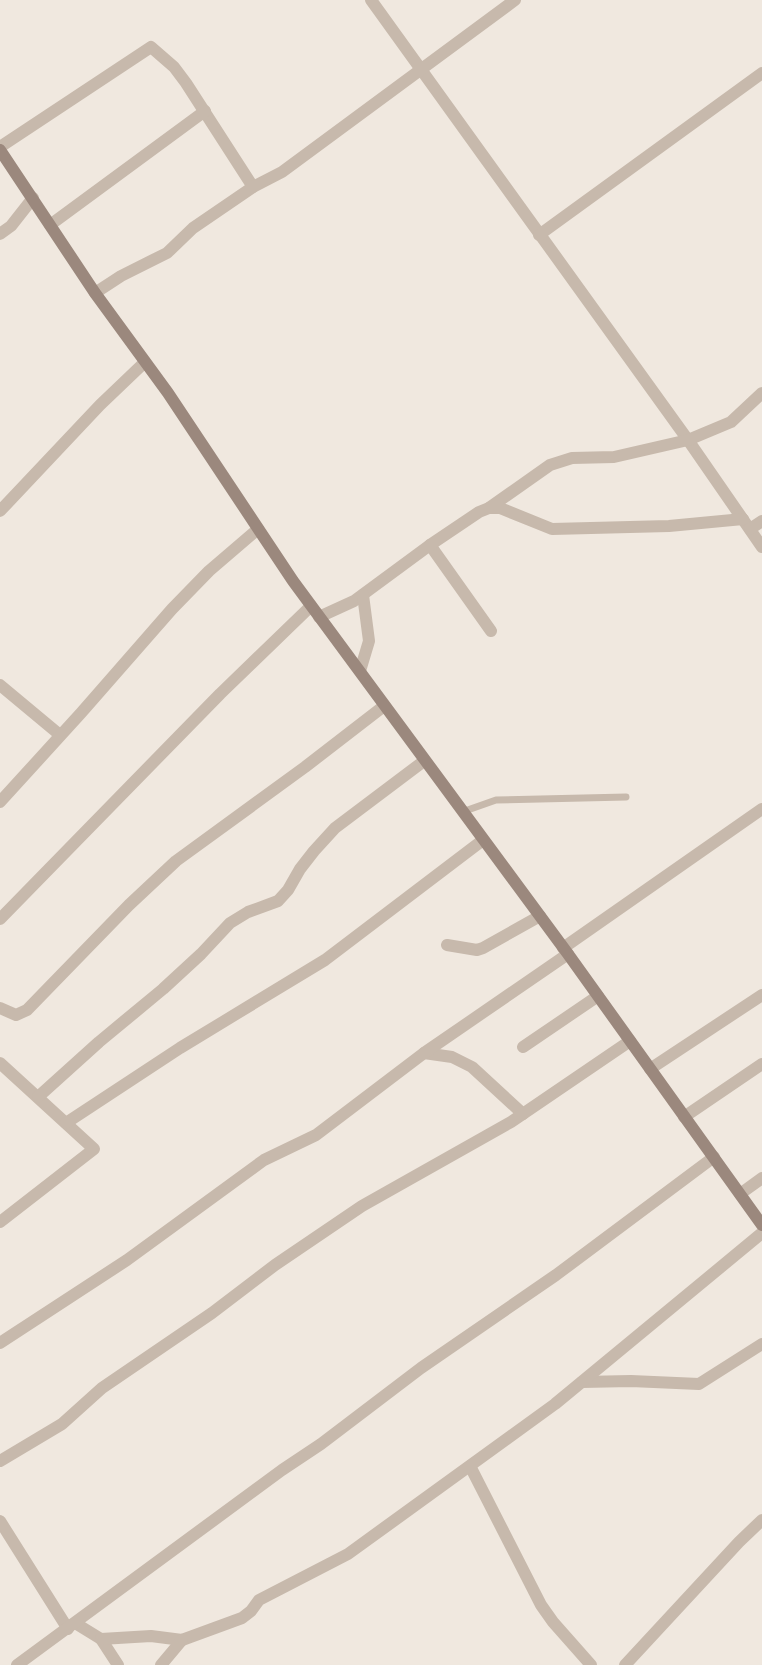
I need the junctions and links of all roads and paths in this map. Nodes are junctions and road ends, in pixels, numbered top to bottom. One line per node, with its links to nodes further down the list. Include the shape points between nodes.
1 (371, 0): 3 (street)
2 (515, 0): 3 (street)
3 (420, 68): 7 (street, via 282,172); 11 (street)
4 (762, 73): 11 (street)
5 (205, 111): 6 (street, via 174,67 151,47); 7 (street); 9 (street)
6 (0, 148): 8 (street)
7 (253, 187): 12 (street, via 193,228 167,253)
8 (33, 198): 9 (street); 10 (street, via 11,226)
9 (50, 225): 12 (street)
10 (0, 234)
11 (539, 235): 15 (street)
12 (95, 293): 13 (street)
13 (144, 362): 17 (street); 20 (street)
14 (762, 393): 15 (street, via 731,422)
15 (688, 440): 16 (street, via 614,457 560,461); 19 (street)
16 (489, 508): 19 (street, via 500,508 552,529); 21 (street)
17 (0, 511)
18 (762, 521): 19 (street)
19 (746, 524): 22 (street)
20 (258, 528): 24 (street); 30 (street, via 172,609)
21 (430, 544): 23 (street); 26 (street)
22 (762, 547)
23 (363, 595): 25 (street); 27 (street, via 369,642)
24 (311, 606): 25 (street); 38 (street, via 220,694)
25 (320, 617): 27 (street)
26 (491, 631)
27 (360, 671): 29 (street)
28 (0, 685): 30 (street)
29 (384, 706): 31 (street); 43 (street, via 176,861 27,1010 16,1015)
30 (60, 736): 33 (street)
31 (424, 761): 35 (street); 50 (street, via 335,828 278,900 230,923 163,989)
32 (626, 796): 35 (lane, via 496,800)
33 (0, 802)
34 (762, 809): 40 (street)
35 (462, 812): 36 (street)
36 (483, 840): 37 (street); 53 (street, via 325,960 180,1048)
37 (540, 916): 39 (street, via 484,948 477,950); 40 (street)
38 (0, 919)
39 (447, 945)
40 (566, 951): 42 (street); 46 (street)
41 (762, 995): 49 (street)
42 (598, 996): 44 (street); 45 (street)
43 (0, 1008)
44 (630, 1041): 49 (street); 51 (street)
45 (523, 1047)
46 (424, 1053): 51 (street, via 452,1057 472,1067); 60 (street, via 316,1135 264,1160 134,1256)
47 (762, 1064): 52 (street)
48 (2, 1069): 50 (street)
49 (650, 1069): 52 (street)
50 (38, 1098): 53 (street)
51 (523, 1114): 63 (street, via 362,1206 102,1388 62,1424)
52 (684, 1116): 54 (street)
53 (66, 1124): 57 (street, via 94,1149)
54 (714, 1157): 56 (street); 67 (street)
55 (762, 1178): 56 (street)
56 (740, 1194): 58 (street)
57 (0, 1222)
58 (762, 1225)
59 (762, 1233): 62 (street)
60 (0, 1343)
61 (762, 1344): 62 (street, via 699,1384)
62 (582, 1382): 64 (street)
63 (0, 1461)
64 (470, 1466): 69 (street, via 348,1554 259,1600 242,1618); 73 (street, via 541,1605)
65 (762, 1520): 74 (street, via 732,1548)
66 (0, 1522): 67 (street)
67 (71, 1626): 68 (street); 70 (street)
68 (101, 1639): 69 (street, via 151,1636); 71 (street)
69 (182, 1640): 72 (street)
70 (18, 1665)
71 (118, 1665)
72 (161, 1665)
73 (591, 1665)
74 (625, 1665)

